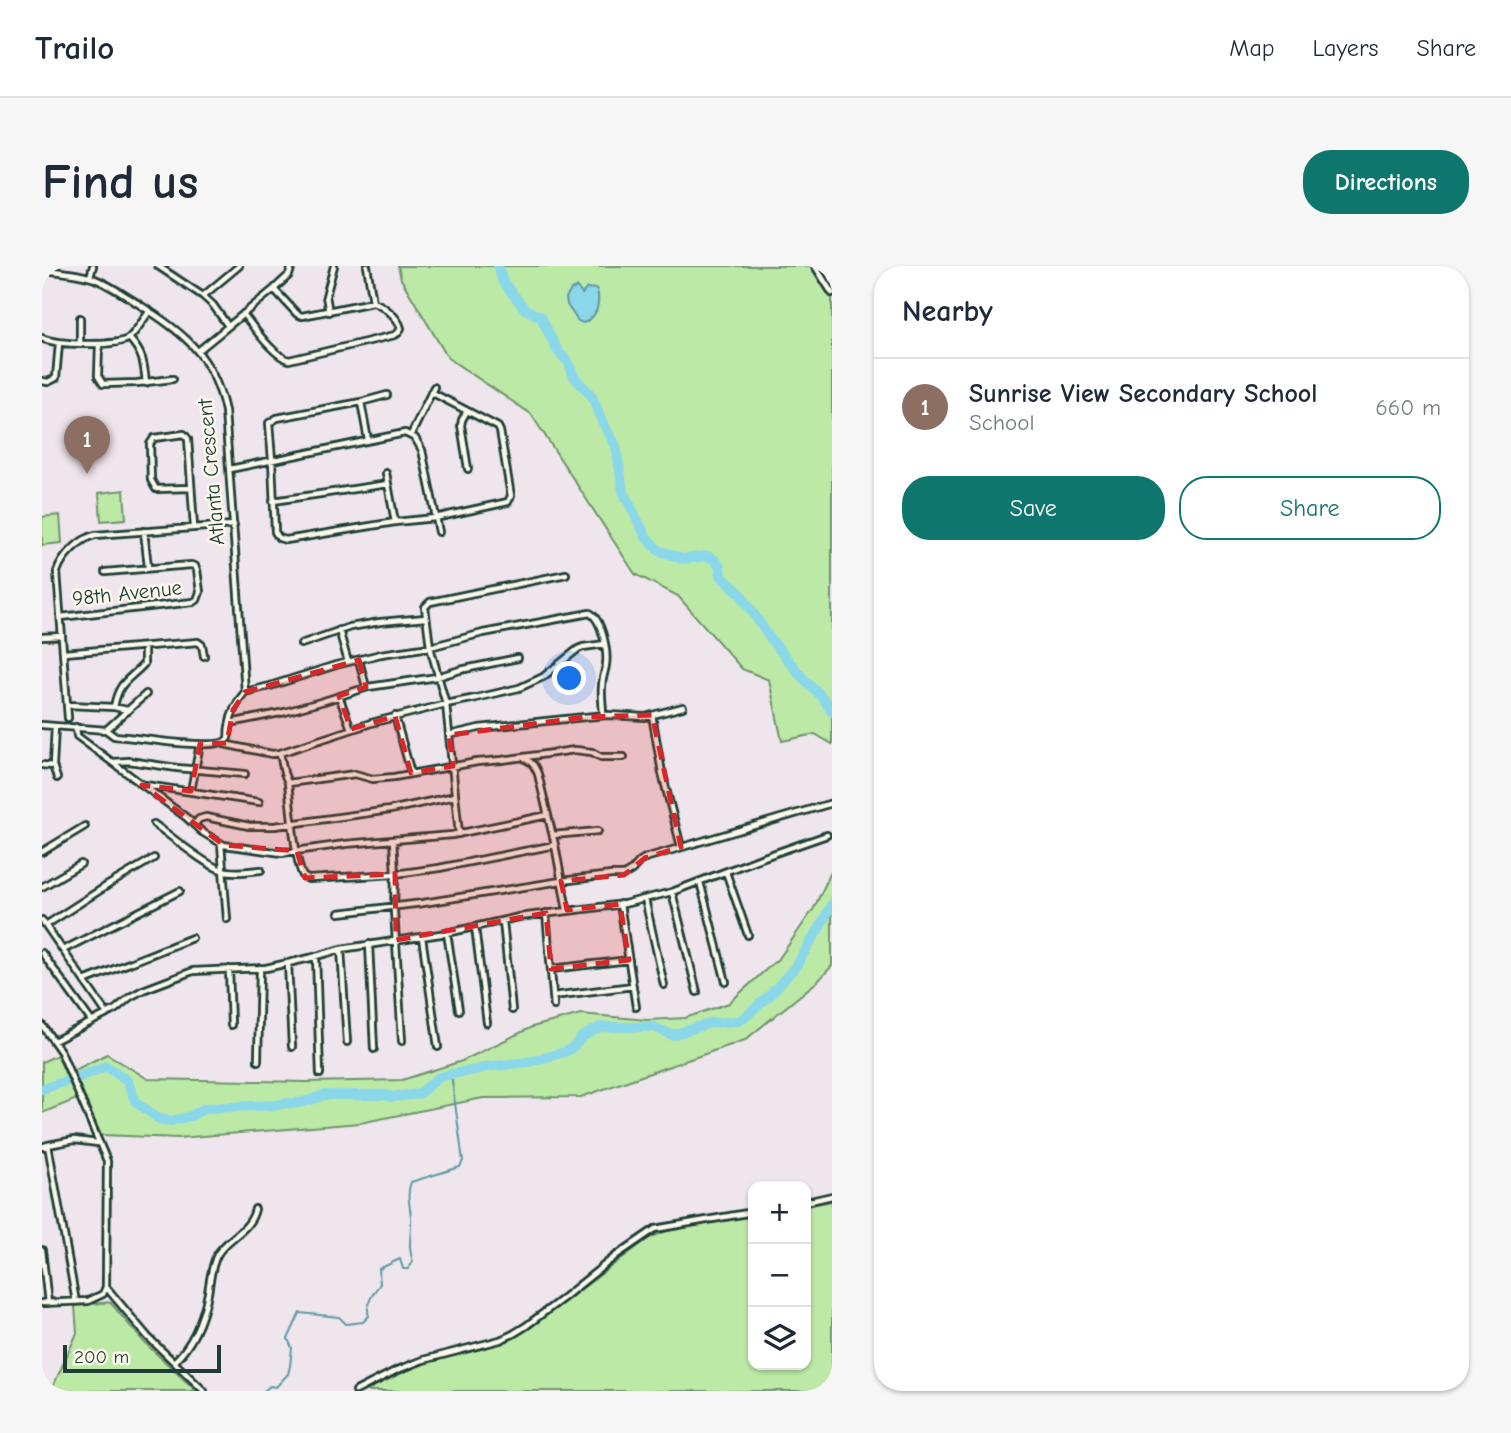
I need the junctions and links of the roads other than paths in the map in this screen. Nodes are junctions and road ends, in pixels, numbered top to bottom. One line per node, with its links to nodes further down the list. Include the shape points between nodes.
1 (93, 266): 9 (street)
2 (158, 266): 12 (street)
3 (239, 266): 12 (street)
4 (292, 266): 10 (street)
5 (334, 266): 15 (street, via 326,296)
6 (367, 266): 13 (street)
7 (815, 266): 11 (street)
8 (42, 270): 9 (street, Atlanta Crescent)
9 (90, 278): 14 (street, Atlanta Crescent)
10 (274, 289): 15 (street, via 297,314); 16 (street)
11 (832, 293)
12 (203, 296): 18 (street)
13 (373, 302): 15 (street); 16 (street, via 398,321 398,333 289,360 276,352)
14 (150, 311): 20 (street); 24 (street, Atlanta Crescent)
15 (329, 312)
16 (243, 314): 18 (street)
17 (80, 318): 21 (street)
18 (228, 326): 24 (street)
19 (42, 338): 22 (street)
20 (129, 338): 23 (street); 27 (street, via 142,356)
21 (80, 343): 22 (street); 23 (street)
22 (60, 344): 26 (street, via 56,378)
23 (99, 344): 27 (street, via 98,376 103,384)
24 (198, 351): 35 (street, Atlanta Crescent, via 222,396)
25 (173, 379): 27 (street)
26 (42, 382)
27 (146, 383)
28 (387, 395): 29 (street)
29 (361, 402): 32 (street); 33 (street, via 270,421)
30 (467, 411): 31 (street, via 432,390); 34 (street, via 461,425); 40 (street, via 500,431 510,500)
31 (411, 435): 32 (street); 40 (street, via 422,450)
32 (369, 440): 33 (street)
33 (272, 460): 35 (street); 39 (street)
34 (468, 468)
35 (230, 469): 42 (street, Atlanta Crescent)
36 (386, 473): 37 (street)
37 (388, 484): 39 (street); 41 (street)
38 (190, 488): 38 (street, via 186,436 154,438 150,444 153,486 162,490); 43 (street)
39 (273, 501): 41 (street, via 275,532 282,540)
40 (435, 518): 41 (street); 45 (street)
41 (395, 522)
42 (234, 525): 43 (street); 65 (street, Atlanta Crescent)
43 (194, 527): 44 (street)
44 (144, 531): 46 (street); 49 (street, via 82,540 57,572)
45 (439, 532)
46 (148, 567): 47 (street, 98th Avenue); 49 (street, 98th Avenue, via 195,566 200,596 193,602)
47 (106, 572)
48 (566, 574): 50 (street, via 430,602 425,607)
49 (61, 617): 52 (street)
50 (426, 618): 51 (street); 56 (street)
51 (339, 630): 54 (street); 62 (street)
52 (62, 636): 53 (street); 58 (street)
53 (42, 637)
54 (301, 644)
55 (605, 644): 56 (street, via 590,613); 68 (street, via 578,649 532,683); 73 (street)
56 (430, 647): 61 (street); 63 (street)
57 (144, 648): 58 (street); 59 (street, via 198,642); 71 (street, via 144,664 120,687)
58 (64, 653): 69 (street)
59 (204, 656)
60 (517, 658): 63 (street)
61 (359, 660): 62 (street); 64 (street)
62 (348, 662): 65 (street)
63 (438, 677): 64 (street); 68 (street)
64 (366, 687): 67 (street)
65 (245, 692): 77 (street)
66 (146, 694): 72 (street)
67 (339, 696): 77 (street); 81 (street)
68 (446, 704): 75 (street); 83 (street)
69 (68, 705): 71 (street); 76 (street)
70 (683, 706): 74 (street)
71 (114, 707): 72 (street)
72 (127, 710): 82 (street)
73 (603, 715): 74 (street); 83 (street)
74 (652, 715): 115 (street)
75 (395, 716): 81 (street); 94 (street)
76 (68, 718)
77 (230, 723): 84 (street, via 228,740)
78 (42, 725): 79 (street)
79 (55, 726): 80 (street); 91 (street)
80 (76, 727): 82 (street); 89 (street, via 77,736)
81 (351, 729): 86 (street)
82 (106, 730): 85 (street, via 114,736)
83 (449, 735): 92 (street)
84 (223, 743): 85 (street); 86 (street)
85 (200, 744): 93 (street)
86 (280, 753): 97 (street)
87 (624, 757): 88 (street, via 575,750)
88 (521, 758): 92 (street); 103 (street, via 535,766)
89 (112, 762): 93 (street); 98 (street)
90 (42, 765): 91 (street)
91 (53, 766): 96 (street)
92 (453, 766): 94 (street); 100 (street)
93 (195, 770): 95 (street); 99 (street)
94 (411, 773): 97 (street, via 373,779 355,774)
95 (245, 774)
96 (57, 778)
97 (288, 783): 104 (street)
98 (142, 785): 99 (street); 106 (street)
99 (191, 791): 101 (street)
100 (455, 796): 104 (street); 109 (street)
101 (259, 802)
102 (832, 803): 115 (street)
103 (548, 815): 109 (street); 110 (street)
104 (293, 823): 106 (street, via 249,826 206,817); 116 (street)
105 (154, 824): 120 (street)
106 (194, 825): 113 (street)
107 (85, 826): 117 (street)
108 (598, 831): 110 (street)
109 (459, 834): 112 (street)
110 (553, 835): 114 (street)
111 (827, 835): 122 (street)
112 (393, 840): 116 (street); 123 (street)
113 (221, 844): 116 (street, via 282,853); 120 (street)
114 (555, 845): 123 (street); 124 (street)
115 (681, 847): 124 (street, via 645,858 624,875)
116 (297, 850): 123 (street, via 302,873 309,879)
117 (42, 852)
118 (155, 858): 138 (street)
119 (81, 864): 126 (street)
120 (222, 870): 121 (street); 135 (street)
121 (261, 870)
122 (726, 872): 125 (street); 141 (street)
123 (395, 874): 131 (street)
124 (561, 881): 131 (street); 132 (street)
125 (700, 882): 128 (street); 156 (street)
126 (42, 887)
127 (180, 891): 147 (street)
128 (672, 892): 129 (street); 159 (street)
129 (645, 899): 130 (street); 157 (street)
130 (621, 904): 132 (street); 150 (street)
131 (394, 905): 133 (street); 144 (street)
132 (567, 910): 134 (street)
133 (339, 913)
134 (545, 913): 137 (street); 154 (street)
135 (227, 919)
136 (42, 920): 138 (street)
137 (503, 921): 139 (street); 164 (street)
138 (46, 925): 147 (street)
139 (475, 927): 140 (street); 167 (street)
140 (447, 933): 143 (street); 163 (street)
141 (748, 935)
142 (192, 937): 155 (street)
143 (422, 937): 144 (street); 174 (street)
144 (396, 940): 145 (street); 171 (street)
145 (369, 944): 146 (street); 175 (street)
146 (341, 949): 149 (street); 172 (street)
147 (63, 950): 155 (street)
148 (42, 953): 166 (street)
149 (316, 957): 151 (street); 177 (street)
150 (629, 960): 154 (street); 158 (street)
151 (288, 963): 152 (street); 173 (street)
152 (260, 968): 153 (street); 176 (street)
153 (229, 969): 165 (street, via 193,971 130,996); 169 (street)
154 (551, 969): 160 (street)
155 (84, 981): 165 (street)
156 (726, 982)
157 (664, 985)
158 (633, 986): 160 (street); 162 (street)
159 (697, 992)
160 (553, 996): 161 (street)
161 (554, 1006)
162 (636, 1007)
163 (459, 1010)
164 (512, 1010)
165 (107, 1014): 166 (street)
166 (92, 1022): 170 (street)
167 (487, 1023)
168 (42, 1025): 170 (street)
169 (231, 1025)
170 (54, 1041): 178 (street)
171 (402, 1041)
172 (347, 1042)
173 (292, 1047)
174 (438, 1047)
175 (374, 1049)
176 (258, 1061)
177 (320, 1074)
178 (100, 1144): 179 (street, via 74,1140); 185 (street, via 108,1173)
179 (45, 1146): 186 (street)
180 (832, 1196): 181 (street)
181 (811, 1201)
182 (255, 1209): 188 (street, via 250,1224 218,1253 203,1316 184,1353)
183 (748, 1213): 190 (street, via 655,1229 513,1334 423,1360)
184 (42, 1250): 187 (street)
185 (106, 1287): 186 (street, via 97,1298); 188 (street)
186 (76, 1301): 187 (street)
187 (45, 1303)
188 (174, 1362): 189 (street)
189 (204, 1391)
190 (356, 1391)

